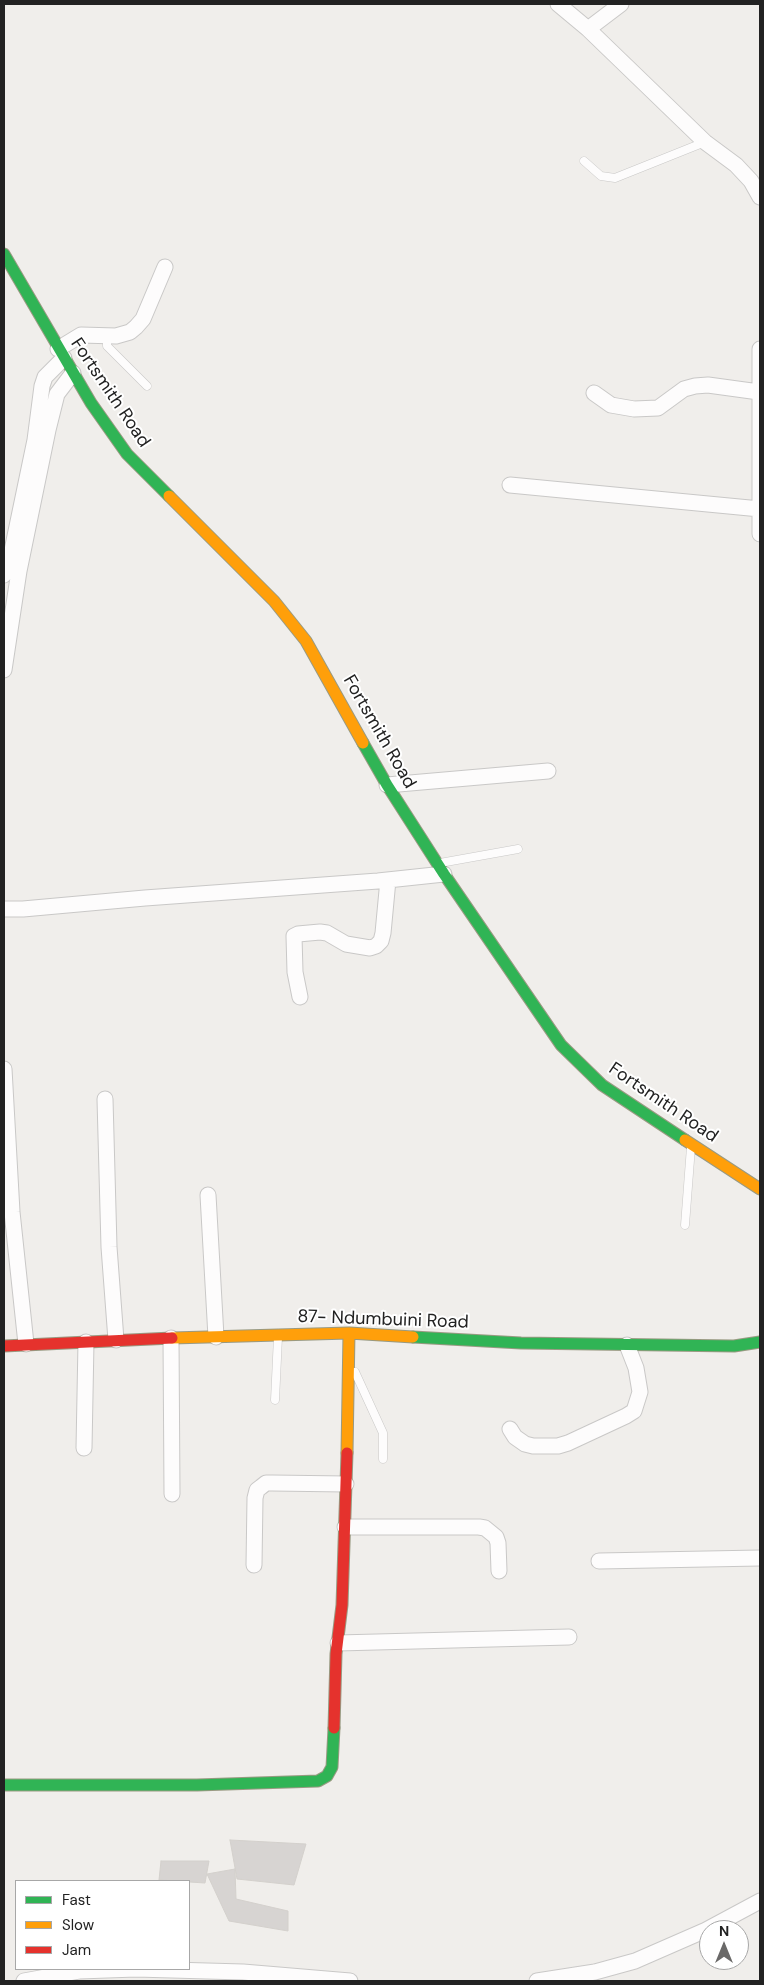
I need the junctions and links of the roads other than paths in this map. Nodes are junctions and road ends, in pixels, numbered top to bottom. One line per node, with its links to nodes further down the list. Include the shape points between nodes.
1 (558, 4): 3 (street)
2 (621, 4): 3 (street)
3 (588, 29): 4 (street)
4 (705, 142): 5 (lane, via 615,178 601,176); 6 (street, via 736,165 752,181)
5 (584, 161)
6 (760, 197)
7 (4, 254): 11 (street, Fortsmith Road)
8 (165, 267): 9 (street, via 142,319 130,332)
9 (107, 337): 11 (street, via 81,335); 13 (lane, via 108,346)
10 (760, 349): 14 (street)
11 (61, 354): 12 (street, Fortsmith Road); 20 (street, via 42,386 35,440)
12 (73, 373): 21 (street, via 57,394 48,430 19,571); 23 (street, Fortsmith Road, via 127,454 274,601 306,641)
13 (148, 386)
14 (759, 392): 15 (street, via 695,386 684,389 658,408 634,409 611,405); 16 (street)
15 (594, 393)
16 (760, 465): 18 (street)
17 (510, 485): 18 (street)
18 (760, 509): 19 (street)
19 (760, 534)
20 (4, 575)
21 (4, 670)
22 (548, 771): 23 (street)
23 (387, 785): 25 (street, Fortsmith Road)
24 (518, 849): 25 (lane)
25 (441, 869): 26 (street); 31 (street, Fortsmith Road, via 561,1045 602,1085)
26 (388, 880): 27 (street); 28 (street, via 383,933 376,946 346,944 320,932 294,936 295,972)
27 (4, 909)
28 (300, 996)
29 (4, 1069): 42 (street, via 12,1212)
30 (105, 1098): 39 (street, via 109,1247)
31 (691, 1144): 32 (street, Fortsmith Road); 34 (lane)
32 (760, 1189)
33 (208, 1194): 37 (street)
34 (685, 1225)
35 (349, 1333): 36 (street, 87- Ndumbuini Road); 43 (street, 87- Ndumbuini Road, via 521,1343); 45 (street)
36 (279, 1335): 37 (street, 87- Ndumbuini Road); 46 (lane)
37 (216, 1337): 38 (street, 87- Ndumbuini Road)
38 (172, 1338): 39 (street, 87- Ndumbuini Road); 51 (street)
39 (116, 1340): 40 (street, 87- Ndumbuini Road)
40 (86, 1342): 42 (street, 87- Ndumbuini Road); 48 (street)
41 (760, 1342): 43 (street, 87- Ndumbuini Road, via 734,1346)
42 (26, 1344): 44 (street, 87- Ndumbuini Road)
43 (627, 1344): 47 (street, via 640,1392 634,1411 558,1446 525,1444)
44 (4, 1346)
45 (349, 1359): 49 (lane, via 383,1433); 50 (street)
46 (275, 1400)
47 (510, 1429)
48 (84, 1448)
49 (383, 1460)
50 (346, 1484): 52 (street); 55 (street, via 272,1483 261,1486 255,1498)
51 (172, 1494)
52 (345, 1527): 56 (street, via 485,1528 496,1537); 58 (street)
53 (760, 1558): 54 (street)
54 (600, 1561)
55 (254, 1565)
56 (499, 1570)
57 (569, 1636): 58 (street)
58 (338, 1643): 59 (street, via 332,1767 318,1781)
59 (4, 1786)
60 (760, 1901): 67 (street, via 706,1930 635,1961 586,1974)
61 (128, 1970): 63 (street)
62 (149, 1970): 64 (street)
63 (78, 1976): 65 (street)
64 (241, 1977): 66 (street)
65 (24, 1981)
66 (350, 1981)
67 (537, 1981)

